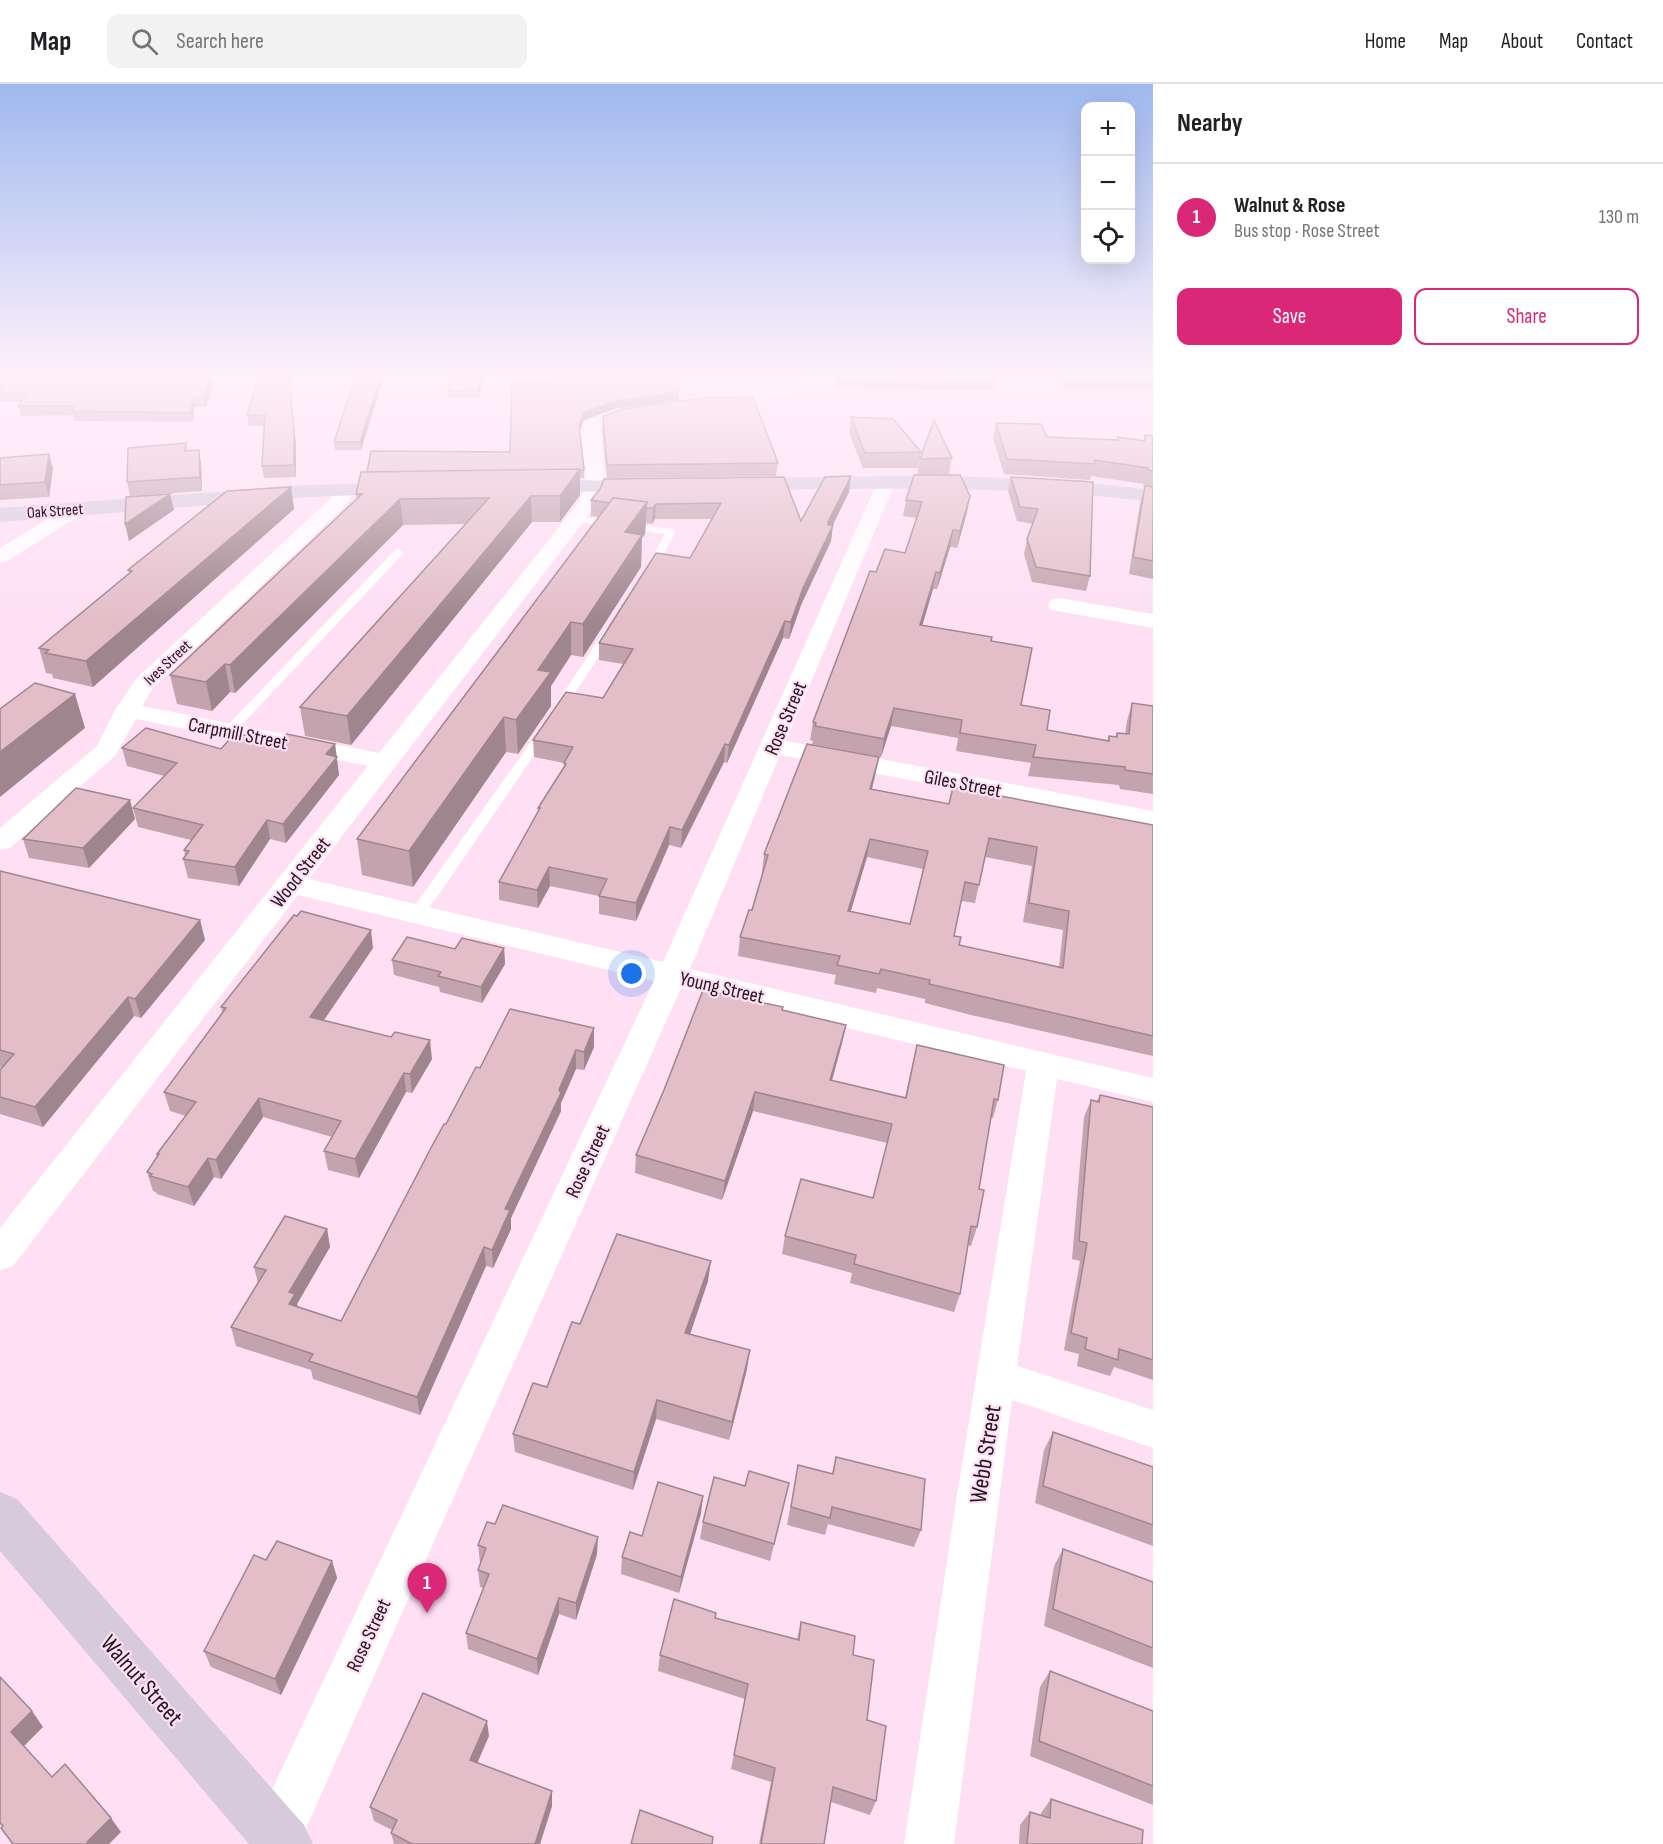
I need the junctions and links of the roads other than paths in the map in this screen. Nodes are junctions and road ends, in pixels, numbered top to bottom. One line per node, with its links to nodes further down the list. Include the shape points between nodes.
1 (592, 456): 5 (street)
2 (885, 483): 4 (street); 9 (street, via 1045,484); 21 (street, Rose Street)
3 (665, 485): 5 (street)
4 (723, 485)
5 (595, 486): 6 (street); 12 (street, Wood Street)
6 (512, 487)
7 (416, 488): 8 (street, Oak Street)
8 (346, 490): 10 (street, Oak Street); 19 (street, Ives Street, via 336,504 145,682)
9 (1153, 496)
10 (77, 509): 11 (street, Oak Street); 14 (street)
11 (0, 514)
12 (575, 519): 15 (lane, via 671,532); 22 (street, Wood Street)
13 (399, 552): 20 (lane)
14 (0, 557)
15 (643, 581)
16 (1059, 605): 18 (street)
17 (618, 619): 26 (lane, via 538,742)
18 (1153, 621)
19 (127, 710): 20 (street, Carpmill Street); 24 (street, Ives Street, via 106,751)
20 (230, 731): 22 (street, Carpmill Street)
21 (773, 746): 23 (street, Giles Street); 27 (street, Rose Street)
22 (386, 762): 25 (street, Wood Street)
23 (1153, 819)
24 (0, 842)
25 (291, 884): 26 (street, Young Street); 30 (street, Wood Street)
26 (416, 914): 27 (street, Young Street)
27 (672, 975): 28 (street, Young Street); 34 (street, Rose Street)
28 (1043, 1064): 29 (street, Young Street); 31 (street, Webb Street)
29 (1153, 1090)
30 (0, 1255)
31 (996, 1377): 32 (street); 35 (street, Webb Street)
32 (1153, 1429)
33 (0, 1515): 34 (street, Walnut Street)
34 (281, 1840)
35 (929, 1844)

